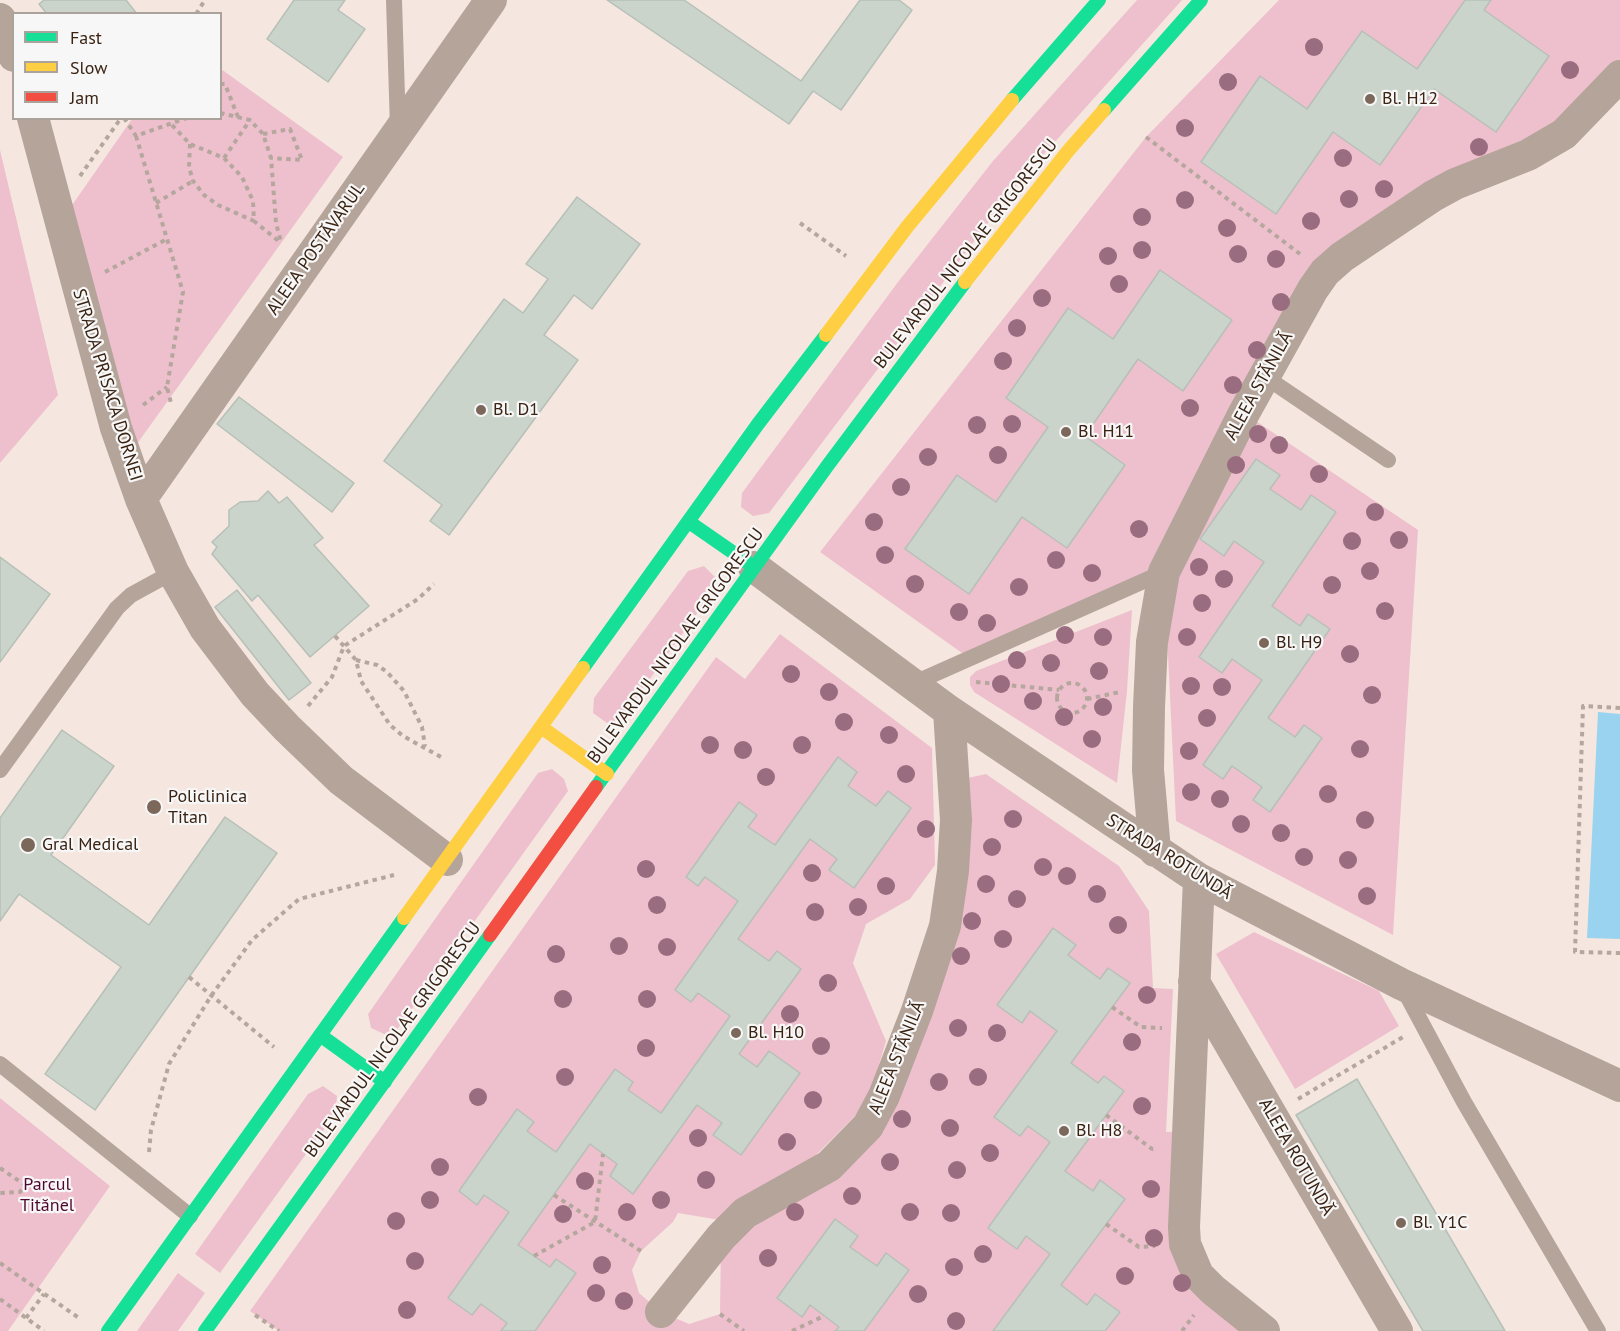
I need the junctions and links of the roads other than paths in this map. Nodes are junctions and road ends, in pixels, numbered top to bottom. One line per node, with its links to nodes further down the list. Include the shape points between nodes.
1 (393, 0): 9 (lane)
2 (490, 0): 9 (street, ALEEA POSTĂVARUL)
3 (1098, 0): 13 (main road, via 963,158 871,274)
4 (1201, 0): 14 (main road, BULEVARDUL NICOLAE GRIGORESCU, via 1121,88 1019,212)
5 (0, 19): 6 (street)
6 (12, 51)
7 (1620, 76): 10 (street, ALEEA STĂNILĂ, via 1570,128 1547,145 1433,196 1342,256 1325,272)
8 (34, 120): 12 (street, STRADA PRISACA DORNEI, via 116,428)
9 (398, 132): 12 (street, ALEEA POSTĂVARUL)
10 (1264, 376): 11 (lane); 16 (street, ALEEA STĂNILĂ)
11 (1388, 460)
12 (141, 499): 15 (street, STRADA PRISACA DORNEI)
13 (689, 522): 14 (main road); 19 (main road)
14 (754, 567): 17 (street, STRADA ROTUNDĂ); 21 (main road, BULEVARDUL NICOLAE GRIGORESCU)
15 (173, 572): 20 (lane, via 131,595 117,608); 23 (street, STRADA PRISACA DORNEI, via 205,628 255,694 287,728 341,780)
16 (1164, 572): 17 (lane); 22 (street, ALEEA STĂNILĂ, via 1152,642 1149,707 1148,770)
17 (912, 684): 18 (street, STRADA ROTUNDĂ)
18 (949, 711): 22 (street, STRADA ROTUNDĂ); 32 (street, ALEEA STĂNILĂ, via 956,820 945,926 884,1096 868,1126 829,1166 745,1213)
19 (541, 727): 21 (main road); 23 (main road)
20 (0, 770)
21 (607, 774): 29 (main road, BULEVARDUL NICOLAE GRIGORESCU)
22 (1155, 851): 24 (street, STRADA ROTUNDĂ)
23 (447, 860): 27 (main road)
24 (1199, 879): 25 (street); 26 (street, STRADA ROTUNDĂ)
25 (1194, 982): 35 (street, via 1185,1244 1198,1275); 36 (street, ALEEA ROTUNDĂ)
26 (1401, 984): 30 (street, STRADA ROTUNDĂ); 37 (lane, via 1470,1112)
27 (320, 1035): 29 (main road); 31 (main road)
28 (0, 1064): 31 (lane)
29 (385, 1082): 34 (main road, BULEVARDUL NICOLAE GRIGORESCU)
30 (1620, 1086)
31 (190, 1216): 33 (main road)
32 (661, 1312)
33 (108, 1331)
34 (206, 1331)
35 (1264, 1331)
36 (1397, 1331)
37 (1598, 1331)

